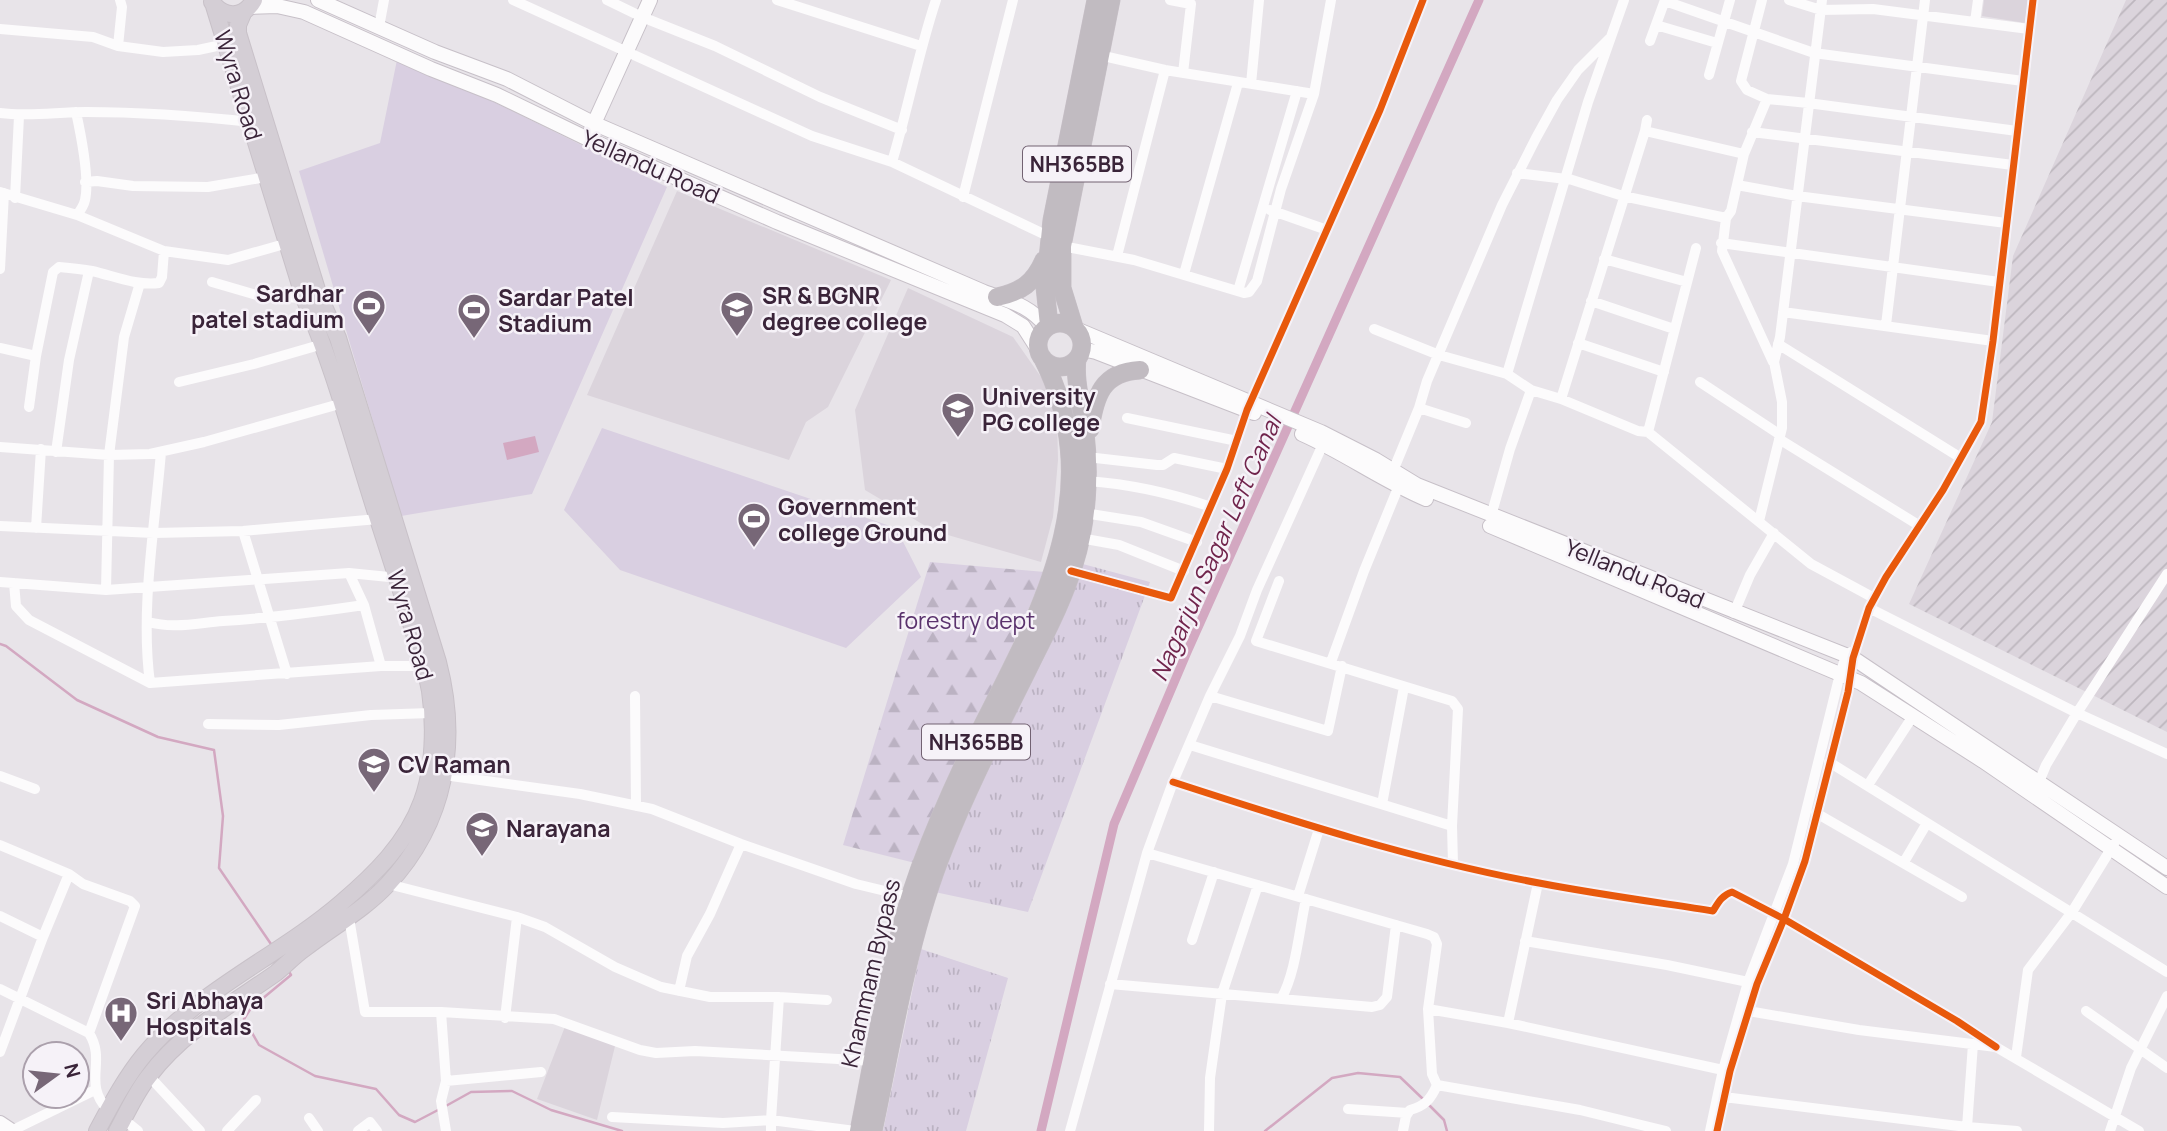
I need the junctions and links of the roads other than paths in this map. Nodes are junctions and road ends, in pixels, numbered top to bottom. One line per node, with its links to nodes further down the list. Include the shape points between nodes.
1 (120, 0): 42 (street)
2 (318, 0): 34 (main road, Yellandu Road)
3 (384, 0): 34 (street)
4 (513, 0): 44 (street)
5 (607, 0): 30 (street)
6 (650, 0): 30 (main road)
7 (777, 0): 43 (street)
8 (936, 0): 43 (street)
9 (1013, 0): 83 (street)
10 (1096, 0): 93 (highway, NH365BB)
11 (1111, 0): 46 (highway, NH365BB)
12 (1170, 0): 24 (street)
13 (1259, 0): 53 (street)
14 (1331, 0): 55 (street)
15 (1423, 0): 91 (street)
16 (1624, 0): 38 (street)
17 (1730, 0): 31 (street)
18 (1762, 0): 37 (street)
19 (1789, 0): 26 (street)
20 (1925, 0): 29 (street)
21 (1978, 0): 32 (street)
22 (2033, 0): 36 (street)
23 (1665, 1): 31 (street); 33 (street)
24 (1191, 2): 49 (street)
25 (212, 3): 28 (main road, Wyra Road, via 231,15); 41 (main road, Wyra Road)
26 (1822, 5): 27 (street); 45 (street)
27 (1873, 5): 29 (street)
28 (249, 6): 70 (main road, Yellandu Road, via 304,12); 198 (main road, Wyra Road, via 238,25 240,41 318,293 338,338 414,576 438,662)
29 (1923, 16): 32 (street); 47 (street)
30 (642, 17): 44 (main road); 65 (street)
31 (1724, 20): 37 (street); 40 (street)
32 (1975, 22): 36 (street)
33 (1656, 25): 39 (street); 40 (street)
34 (379, 27): 64 (main road, Yellandu Road, via 507,79)
35 (0, 29): 42 (street, via 93,37)
36 (2029, 29): 51 (street)
37 (1754, 31): 45 (street); 56 (street, via 1741,81 1747,90)
38 (1611, 37): 75 (street, via 1578,70 1557,100); 77 (street)
39 (1650, 41)
40 (1717, 43): 50 (street)
41 (226, 44): 42 (street, via 163,52); 63 (main road, Wyra Road)
42 (118, 46)
43 (921, 47): 65 (street)
44 (627, 50): 64 (main road); 73 (street, via 812,136)
45 (1814, 53): 47 (street); 57 (street)
46 (1099, 55): 48 (street); 93 (highway, NH365BB)
47 (1917, 66): 51 (street); 61 (street)
48 (1165, 71): 49 (street); 98 (street)
49 (1183, 73): 52 (street)
50 (1709, 75)
51 (2023, 81): 67 (street)
52 (1238, 83): 53 (street); 103 (street)
53 (1251, 84): 54 (street)
54 (1297, 91): 55 (street); 85 (street)
55 (1314, 94): 87 (street)
56 (1767, 99): 57 (street); 68 (street)
57 (1808, 103): 61 (street); 69 (street)
58 (76, 112): 60 (street); 63 (street); 78 (street)
59 (0, 113): 60 (street)
60 (19, 116): 84 (street)
61 (1911, 117): 67 (street); 71 (street)
62 (1647, 120): 66 (street)
63 (251, 122): 76 (main road, Wyra Road)
64 (593, 123): 70 (main road); 109 (main road, Yellandu Road)
65 (902, 130): 73 (street)
66 (1645, 131): 72 (street); 81 (street)
67 (2017, 131): 74 (street)
68 (1752, 132): 69 (street); 72 (street)
69 (1804, 137): 71 (street); 82 (street)
70 (588, 139): 123 (main road, Yellandu Road, via 1005,316 1023,326)
71 (1907, 151): 74 (street); 86 (street)
72 (1744, 154): 79 (street)
73 (892, 162): 83 (street)
74 (2013, 165): 90 (street)
75 (1517, 173): 77 (street); 125 (street)
76 (266, 177): 78 (street, via 208,187); 92 (main road, Wyra Road)
77 (1566, 179): 81 (street); 130 (street)
78 (85, 182): 88 (street, via 85,201)
79 (1737, 185): 82 (street); 89 (street)
80 (2, 193): 84 (street); 101 (street)
81 (1623, 196): 89 (street); 99 (street)
82 (1797, 196): 86 (street); 97 (street)
83 (963, 197): 93 (street)
84 (15, 198): 88 (street)
85 (1263, 208): 87 (street); 108 (street)
86 (1900, 209): 90 (street); 100 (street)
87 (1275, 212): 91 (street); 108 (street, via 1254,288)
88 (77, 215): 96 (street)
89 (1726, 218): 94 (street)
90 (2006, 223): 106 (street)
91 (1327, 230): 138 (street)
92 (288, 243): 96 (street, via 228,260); 110 (main road, Wyra Road)
93 (1053, 243): 98 (street); 109 (highway, via 1031,282); 113 (highway, NH365BB, via 1045,287); 115 (highway, NH365BB)
94 (1721, 243): 97 (street); 127 (street)
95 (1696, 248): 105 (street)
96 (164, 251): 107 (street, via 159,283)
97 (1790, 254): 100 (street); 112 (street)
98 (1117, 256): 103 (street)
99 (1604, 258): 105 (street); 111 (street)
100 (1893, 268): 106 (street); 114 (street)
101 (0, 269)
102 (89, 271): 107 (street); 126 (street, via 59,267 53,272); 147 (street, via 69,360)
103 (1184, 274): 108 (street)
104 (212, 282): 110 (street, via 260,296)
105 (1687, 282): 117 (street)
106 (2000, 282): 118 (street)
107 (141, 283): 149 (street, via 124,337)
108 (1238, 291)
109 (997, 297): 113 (main road, Yellandu Road, via 1034,312)
110 (304, 298): 120 (main road, Wyra Road)
111 (1591, 301): 117 (street); 119 (street)
112 (1783, 312): 114 (street); 121 (street)
113 (1048, 326): 115 (highway, via 1062,323); 123 (highway, NH365BB, via 1039,337)
114 (1886, 326): 118 (street)
115 (1075, 328): 124 (highway, NH365BB, via 1081,338); 138 (main road, Yellandu Road)
116 (1374, 329): 125 (street)
117 (1674, 330): 129 (street)
118 (1993, 341): 151 (street, via 1981,422)
119 (1578, 343): 129 (street); 134 (street)
120 (324, 344): 131 (street); 135 (main road, Wyra Road)
121 (1778, 344): 127 (street); 151 (street)
122 (0, 348): 126 (street)
123 (1040, 354): 124 (highway, via 1059,367); 231 (highway, Khammam Bypass / NH365BB, via 1060,397 1069,439 1068,505 1057,560 1040,612 944,807)
124 (1080, 354): 128 (main road, Yellandu Road); 150 (highway, Khammam Bypass / NH365BB, via 1077,375)
125 (1439, 355): 130 (street); 137 (street)
126 (36, 356): 136 (street)
127 (1774, 362): 142 (street, via 1782,402)
128 (1140, 370): 138 (main road, Yellandu Road); 150 (highway, via 1121,372 1099,392 1091,416)
129 (1664, 372): 141 (street)
130 (1507, 374): 133 (street)
131 (179, 382)
132 (1700, 382): 142 (street)
133 (1531, 390): 134 (street); 157 (street)
134 (1561, 399): 141 (street)
135 (343, 403): 148 (street); 158 (main road, Wyra Road)
136 (29, 407)
137 (1419, 408): 140 (street); 153 (street)
138 (1256, 409): 143 (main road, Yellandu Road); 144 (street)
139 (1127, 418): 144 (street)
140 (1466, 423)
141 (1648, 432): 159 (street)
142 (1779, 437): 159 (street); 161 (street)
143 (1319, 439): 153 (main road, Yellandu Road, via 1376,460); 185 (street)
144 (1237, 441): 152 (street)
145 (0, 447): 146 (street)
146 (41, 449): 147 (street); 162 (street)
147 (56, 452): 149 (street)
148 (161, 452): 149 (street); 165 (street)
149 (108, 455): 163 (street)
150 (1087, 457): 152 (street, via 1157,466 1174,458); 154 (highway, Khammam Bypass / NH365BB)
151 (1961, 458): 161 (street)
152 (1227, 469): 155 (street)
153 (1398, 478): 157 (main road, Yellandu Road); 188 (street); 193 (main road, Yellandu Road)
154 (1087, 481): 155 (street, via 1148,490); 156 (highway, Khammam Bypass / NH365BB)
155 (1211, 508): 168 (street)
156 (1084, 513): 167 (highway, Khammam Bypass / NH365BB); 168 (street, via 1141,522)
157 (1491, 516): 182 (main road, Yellandu Road)
158 (378, 519): 164 (street); 173 (main road, Wyra Road)
159 (1759, 521): 166 (street)
160 (0, 526): 162 (street)
161 (1920, 526): 180 (street)
162 (36, 528): 163 (street)
163 (108, 531): 165 (street); 179 (street)
164 (243, 531): 165 (street); 174 (street)
165 (154, 533): 178 (street)
166 (1774, 533): 180 (street, via 1811,564); 182 (street)
167 (1080, 538): 169 (street, via 1119,545); 170 (highway, Khammam Bypass / NH365BB)
168 (1197, 542): 169 (street)
169 (1185, 570): 170 (street, via 1171,598)
170 (1072, 571): 299 (highway, Khammam Bypass / NH365BB, via 943,849 911,959)
171 (349, 573): 173 (street); 174 (street); 181 (street)
172 (2167, 574): 199 (street)
173 (398, 578): 190 (main road, Wyra Road)
174 (256, 579): 178 (street); 183 (street)
175 (1279, 581): 186 (street)
176 (0, 582): 177 (street)
177 (14, 583): 179 (street); 194 (street, via 16,606 29,620)
178 (149, 587): 179 (street); 184 (street)
179 (106, 590)
180 (1872, 603): 187 (street); 199 (street)
181 (364, 605): 183 (street); 189 (street)
182 (1734, 612): 187 (main road, Yellandu Road)
183 (271, 618): 184 (street, via 183,626); 192 (street)
184 (148, 621): 194 (street)
185 (1240, 636): 186 (street); 197 (street)
186 (1256, 640): 188 (street)
187 (1852, 654): 193 (street); 208 (main road, Yellandu Road)
188 (1331, 662): 191 (street)
189 (381, 666): 190 (street); 192 (street)
190 (424, 666): 198 (main road, Wyra Road)
191 (1342, 666): 195 (street); 197 (street, via 1328,731)
192 (287, 674): 194 (street)
193 (1845, 676): 200 (main road, Yellandu Road); 204 (street); 237 (street)
194 (150, 683)
195 (1404, 687): 211 (street); 215 (street, via 1452,701 1458,709)
196 (635, 696): 212 (street)
197 (1210, 696): 202 (street)
198 (436, 706): 201 (street, via 279,725); 205 (main road, Wyra Road, via 447,726); 278 (main road, Wyra Road, via 422,801 397,848 340,904 176,1023 144,1055)
199 (2077, 713): 203 (street); 208 (street)
200 (1913, 716): 209 (street); 220 (main road, Yellandu Road)
201 (208, 724)
202 (1190, 745): 207 (street); 211 (street)
203 (2167, 754)
204 (1829, 762): 209 (street); 213 (street)
205 (444, 775): 212 (street); 228 (main road, Wyra Road, via 424,834)
206 (0, 776): 210 (street)
207 (1173, 782): 216 (street); 221 (street)
208 (2039, 782): 217 (main road, Yellandu Road)
209 (1868, 785): 214 (street)
210 (36, 789)
211 (1382, 804): 215 (street)
212 (636, 806): 218 (street)
213 (1816, 813): 222 (street); 237 (street, via 1805,862)
214 (1927, 823): 222 (street); 234 (street)
215 (1452, 826): 223 (street)
216 (1319, 829): 223 (street); 233 (street)
217 (2120, 836): 220 (street); 224 (main road, Yellandu Road)
218 (741, 844): 231 (street, via 856,884); 247 (street, via 687,956)
219 (0, 846): 226 (street)
220 (2111, 849): 230 (main road, Yellandu Road); 234 (street)
221 (1147, 853): 225 (street); 245 (street)
222 (1904, 862): 232 (street)
223 (1453, 864): 227 (street)
224 (2167, 868)
225 (1214, 872): 229 (street); 241 (street)
226 (69, 874): 240 (street); 260 (street, via 135,906)
227 (1538, 883): 237 (street, via 1713,911 1732,892); 242 (street)
228 (388, 884): 236 (street); 238 (main road, Wyra Road)
229 (1258, 885): 233 (street); 248 (street)
230 (2167, 887)
231 (910, 897): 267 (highway, Khammam Bypass / NH365BB)
232 (1962, 897)
233 (1302, 898): 239 (street); 251 (street, via 1295,957)
234 (2072, 912): 243 (street); 266 (street, via 2028,970)
235 (0, 916): 240 (street)
236 (517, 917): 247 (street, via 545,927 615,967 661,988); 258 (street)
237 (1779, 917): 244 (street); 255 (street); 262 (street)
238 (349, 918): 257 (street, via 365,1012); 271 (main road, Wyra Road, via 223,1008)
239 (1396, 925): 251 (street, via 1387,997 1380,1005); 254 (street, via 1434,937 1437,944)
240 (43, 937): 252 (street)
241 (1192, 940)
242 (1525, 942): 244 (street); 259 (street)
243 (2167, 972)
244 (1748, 982): 269 (street)
245 (1110, 984): 248 (street); 300 (street)
246 (0, 989): 252 (street)
247 (679, 991): 249 (street, via 710,997)
248 (1222, 994): 251 (street); 301 (street, via 1210,1078)
249 (779, 996): 253 (street); 265 (street)
250 (2167, 998): 263 (street)
251 (1282, 999)
252 (19, 1000): 260 (street); 264 (street)
253 (827, 1000)
254 (1428, 1009): 259 (street); 273 (street, via 1432,1074)
255 (1748, 1010): 261 (street); 275 (street)
256 (2086, 1011): 263 (street)
257 (440, 1012): 258 (street); 272 (street)
258 (505, 1018): 265 (street, via 554,1019 656,1053)
259 (1508, 1023): 269 (street)
260 (89, 1033): 274 (street, via 97,1055)
261 (1973, 1044): 262 (street); 288 (street)
262 (1996, 1047): 266 (street)
263 (2140, 1051): 268 (street); 280 (street)
264 (0, 1052)
265 (774, 1055): 267 (street); 283 (street)
266 (2016, 1057): 280 (street)
267 (873, 1061): 298 (highway, Khammam Bypass / NH365BB)
268 (2167, 1068)
269 (1723, 1070): 304 (street)
270 (541, 1072): 272 (street)
271 (149, 1076): 285 (main road, Wyra Road); 292 (street)
272 (446, 1081): 286 (street, via 440,1101)
273 (1437, 1085): 279 (street, via 1431,1099); 287 (street, via 1580,1110)
274 (95, 1090): 278 (street); 289 (street)
275 (1724, 1097): 288 (street); 305 (street)
276 (256, 1100): 293 (street)
277 (1348, 1109): 279 (street)
278 (108, 1110): 290 (main road, Wyra Road)
279 (1408, 1113): 302 (street)
280 (2115, 1116): 307 (street); 308 (street)
281 (612, 1117): 283 (street, via 723,1123)
282 (309, 1118): 294 (street)
283 (771, 1120): 297 (street); 298 (street)
284 (0, 1123): 289 (main road)
285 (120, 1125): 291 (street)
286 (444, 1126)
287 (1636, 1127): 303 (street)
288 (1967, 1127): 306 (street)
289 (11, 1131)
290 (97, 1131)
291 (138, 1131)
292 (200, 1131)
293 (227, 1131)
294 (318, 1131)
295 (358, 1131): 296 (street, via 370,1122)
296 (377, 1131)
297 (771, 1131)
298 (857, 1131)
299 (873, 1131)
300 (1070, 1131)
301 (1209, 1131)
302 (1404, 1131)
303 (1667, 1131)
304 (1710, 1131)
305 (1717, 1131)
306 (2015, 1131)
307 (2110, 1131)
308 (2139, 1131)

